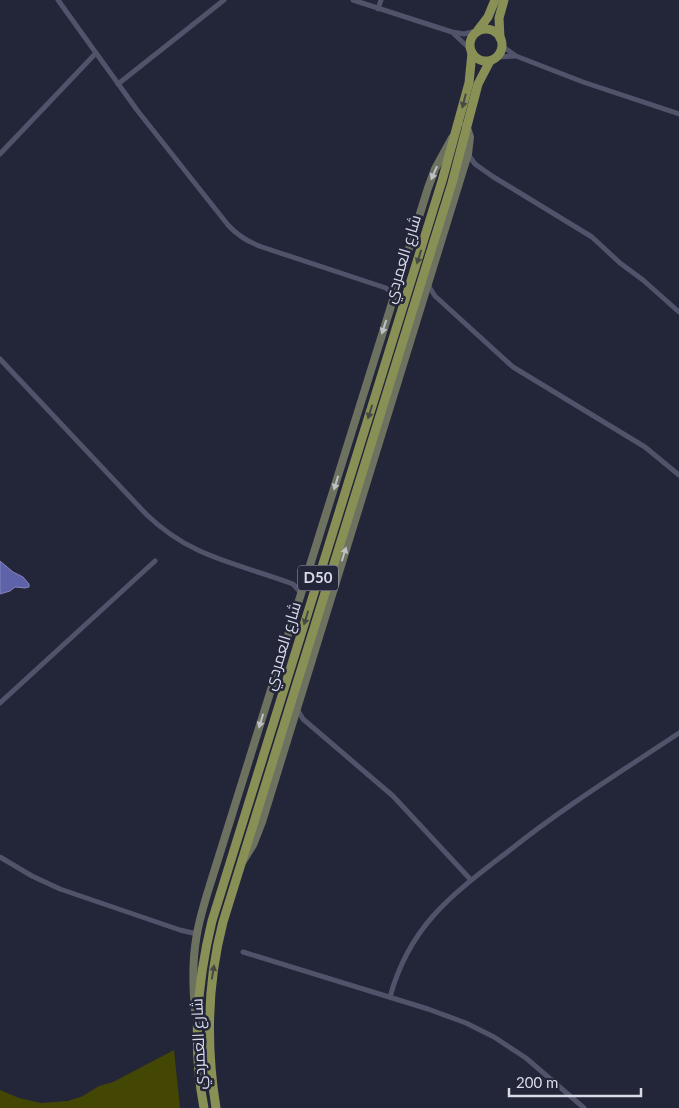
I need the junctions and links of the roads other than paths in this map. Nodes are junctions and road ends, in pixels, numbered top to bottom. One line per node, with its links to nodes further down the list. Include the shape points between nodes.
1 (58, 0): 12 (street)
2 (224, 0): 15 (street)
3 (353, 0): 7 (street)
4 (381, 0): 7 (street)
5 (495, 0): 8 (main road)
6 (504, 0): 10 (main road, via 499,18)
7 (378, 9): 9 (street)
8 (477, 31): 9 (street); 10 (main road, via 490,29 496,32); 11 (main road, via 470,39)
9 (452, 32): 11 (street)
10 (501, 42): 13 (street); 14 (main road, via 500,52)
11 (470, 51): 14 (main road, via 478,60); 18 (main road, شارع العمردي / D50, one-way to 18, via 471,72)
12 (96, 53): 15 (street); 19 (street)
13 (516, 56): 14 (street); 16 (street)
14 (493, 59): 17 (main road, شارع العمردي / D50, via 478,84)
15 (118, 84): 25 (street, via 238,235 269,250)
16 (679, 114)
17 (466, 125): 20 (street, via 470,136); 42 (main road, شارع العمردي / D50, via 452,183)
18 (456, 130): 24 (street, one-way to 24, via 432,175); 47 (main road, شارع العمردي / D50, one-way to 47, via 214,915 202,974)
19 (0, 154)
20 (468, 154): 21 (street); 22 (street)
21 (475, 164): 22 (street); 29 (street, via 592,237)
22 (465, 165): 23 (street)
23 (428, 284): 27 (street); 28 (street)
24 (398, 285): 25 (street); 26 (street)
25 (386, 288): 26 (street)
26 (394, 296): 33 (street, one-way to 33)
27 (435, 296): 28 (street, via 427,296); 31 (street, via 514,366 645,447)
28 (423, 300): 37 (street, one-way to 28)
29 (679, 312)
30 (0, 359): 34 (street, via 164,530 206,555)
31 (679, 475)
32 (155, 561): 36 (street)
33 (305, 582): 34 (street); 35 (street)
34 (293, 584): 35 (street)
35 (301, 593): 44 (street, one-way to 44)
36 (0, 703)
37 (297, 708): 38 (street); 39 (street)
38 (303, 719): 39 (street); 43 (street, via 401,804)
39 (292, 721): 42 (street, via 256,840)
40 (679, 733): 43 (street, via 563,809)
41 (0, 857): 44 (street, via 60,889)
42 (240, 865): 49 (main road, شارع العمردي / D50, one-way to 42, via 210,1049 211,985 220,932)
43 (471, 880): 46 (street, via 444,903 422,930 399,970)
44 (197, 934): 47 (street, via 193,973)
45 (243, 952): 46 (street)
46 (390, 997): 50 (street, via 441,1013 494,1037 526,1058)
47 (198, 1026): 48 (main road, شارع العمردي / D50, via 199,1076)
48 (204, 1108)
49 (216, 1108)
50 (584, 1108)

